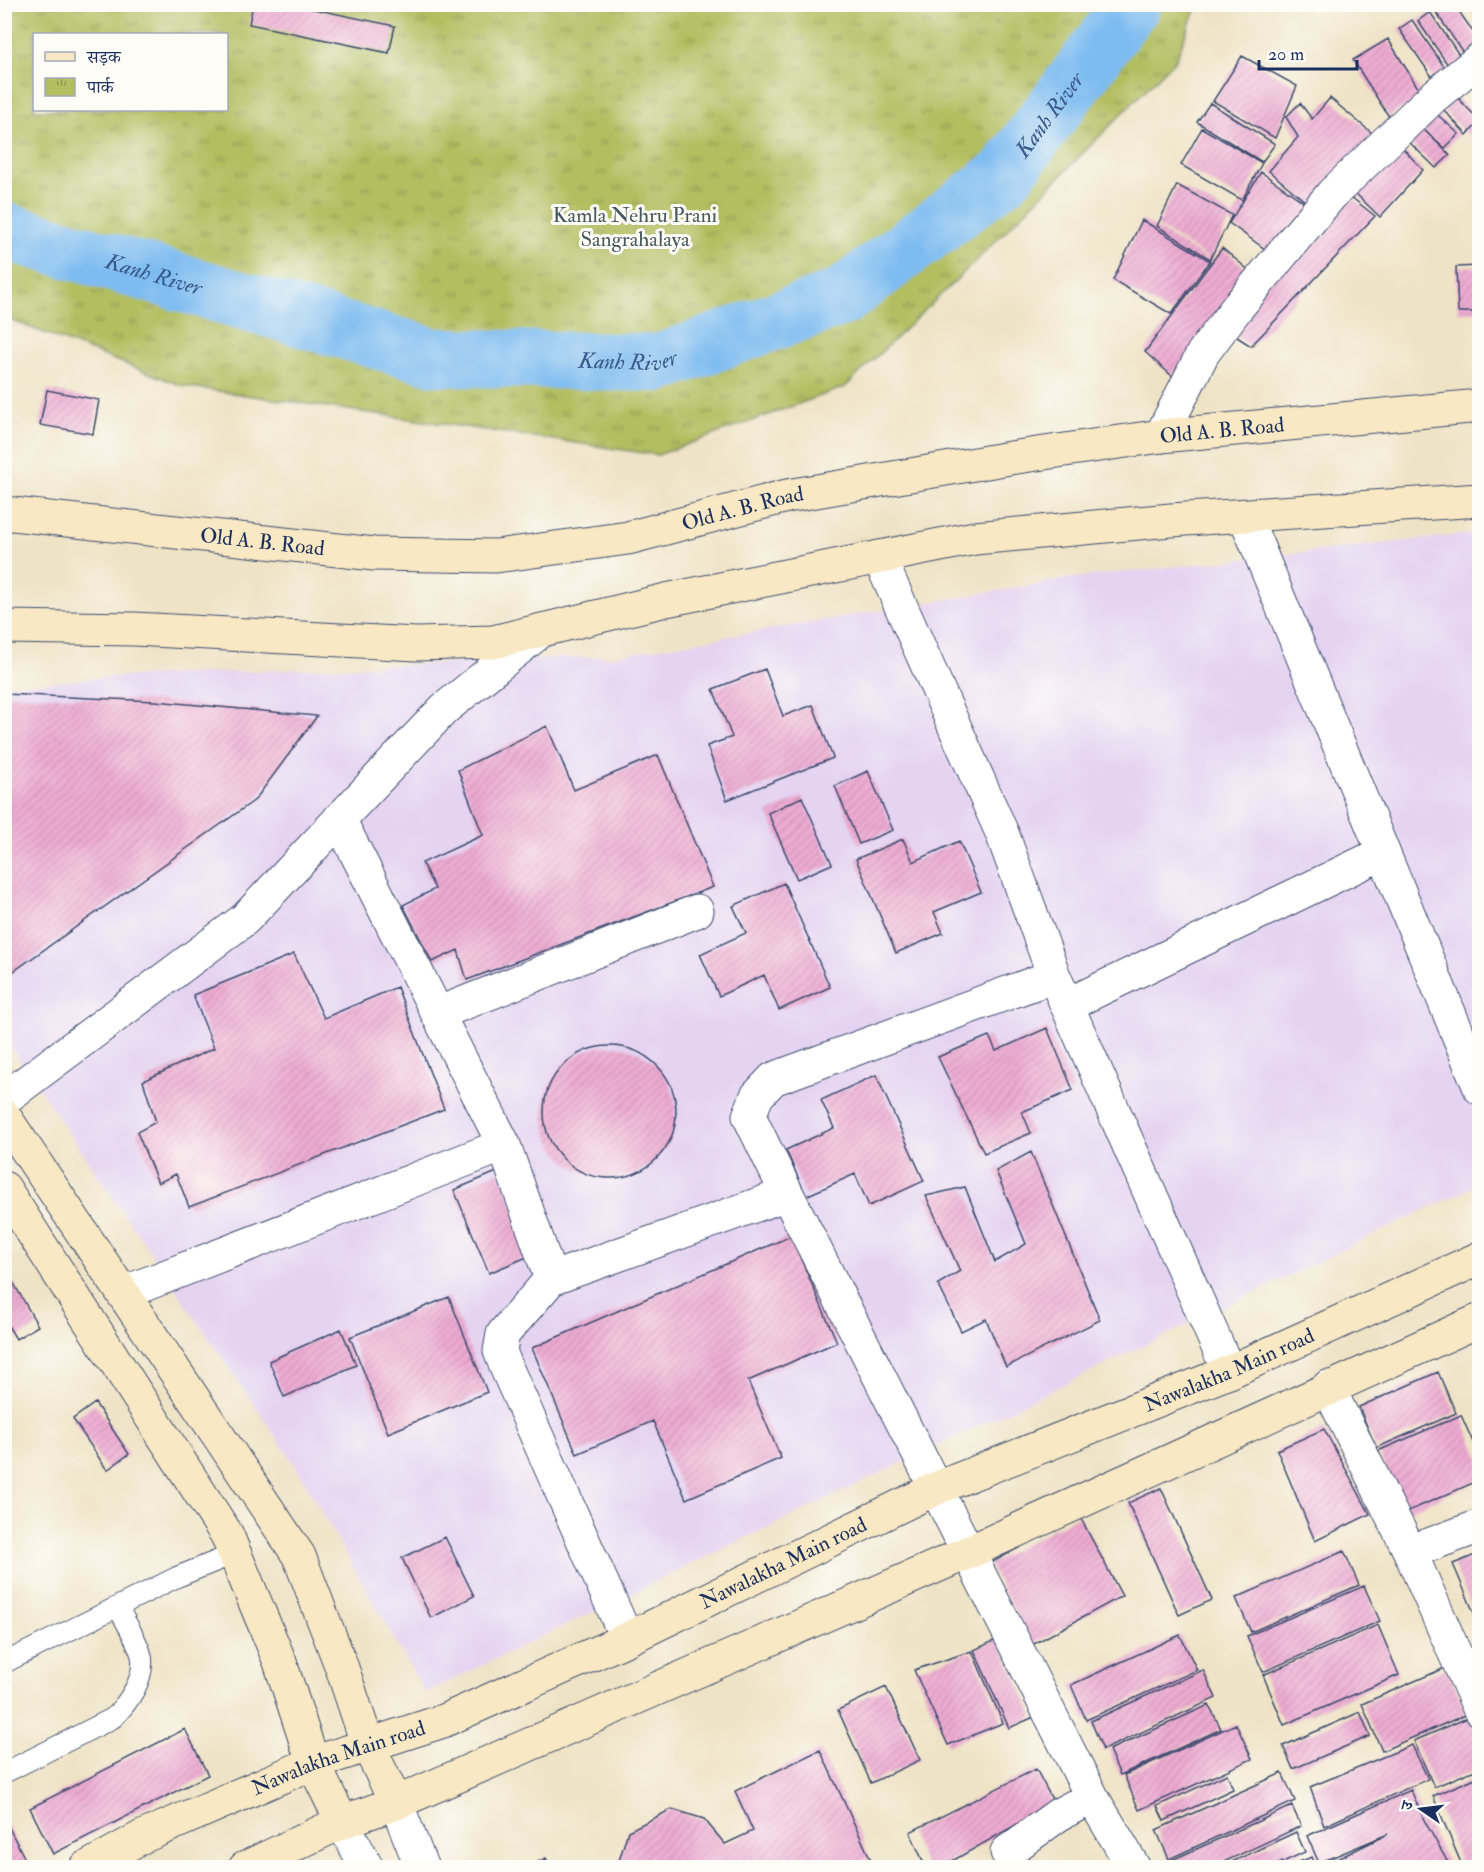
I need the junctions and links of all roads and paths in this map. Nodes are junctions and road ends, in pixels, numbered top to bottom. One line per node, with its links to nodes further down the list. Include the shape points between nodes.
1 (1479, 59): 3 (street, via 1432,98 1332,194 1203,353)
2 (1479, 406): 3 (main road, Old A. B. Road)
3 (1161, 436): 5 (main road, Old A. B. Road, via 787,496 628,538 496,556 374,554)
4 (1479, 500): 6 (main road)
5 (4, 513)
6 (1245, 516): 7 (main road, via 975,538); 11 (street)
7 (879, 556): 9 (main road); 13 (street, via 1002,833)
8 (4, 627): 9 (main road, via 134,629 416,644 493,642)
9 (542, 630): 10 (street, via 444,709)
10 (339, 819): 14 (street); 16 (street, via 244,919)
11 (1383, 854): 13 (street); 15 (street)
12 (697, 911): 14 (street)
13 (1060, 990): 20 (street, via 773,1079 757,1096 749,1116); 25 (street)
14 (439, 1013): 18 (street)
15 (1479, 1088)
16 (4, 1099)
17 (4, 1116): 23 (main road)
18 (504, 1145): 22 (street); 23 (street)
19 (4, 1188): 31 (main road)
20 (787, 1194): 22 (street); 27 (street)
21 (1479, 1258): 25 (main road, Nawalakha Main road)
22 (551, 1279): 33 (street, via 503,1334 500,1351)
23 (123, 1293): 36 (main road, via 299,1556)
24 (1479, 1320): 26 (main road)
25 (1229, 1372): 27 (main road, Nawalakha Main road)
26 (1328, 1387): 29 (main road); 30 (street)
27 (937, 1488): 29 (street); 33 (main road, Nawalakha Main road)
28 (1479, 1526): 30 (street)
29 (969, 1552): 39 (street); 40 (main road)
30 (1410, 1552): 35 (street)
31 (236, 1553): 32 (lane); 37 (main road, via 280,1662)
32 (118, 1607): 34 (lane); 38 (lane, via 142,1658 140,1676 124,1707 113,1718)
33 (627, 1639): 36 (main road, Nawalakha Main road, via 443,1721)
34 (4, 1663)
35 (1479, 1710)
36 (367, 1743): 37 (main road, Nawalakha Main road); 40 (main road)
37 (313, 1763): 41 (main road); 43 (main road, Nawalakha Main road, via 142,1837)
38 (4, 1773)
39 (1092, 1797): 42 (street, via 1058,1815); 47 (street)
40 (396, 1803): 41 (main road); 46 (street)
41 (342, 1822): 44 (main road); 45 (street)
42 (1007, 1852)
43 (86, 1868)
44 (245, 1868)
45 (367, 1868)
46 (422, 1868)
47 (1134, 1868)

